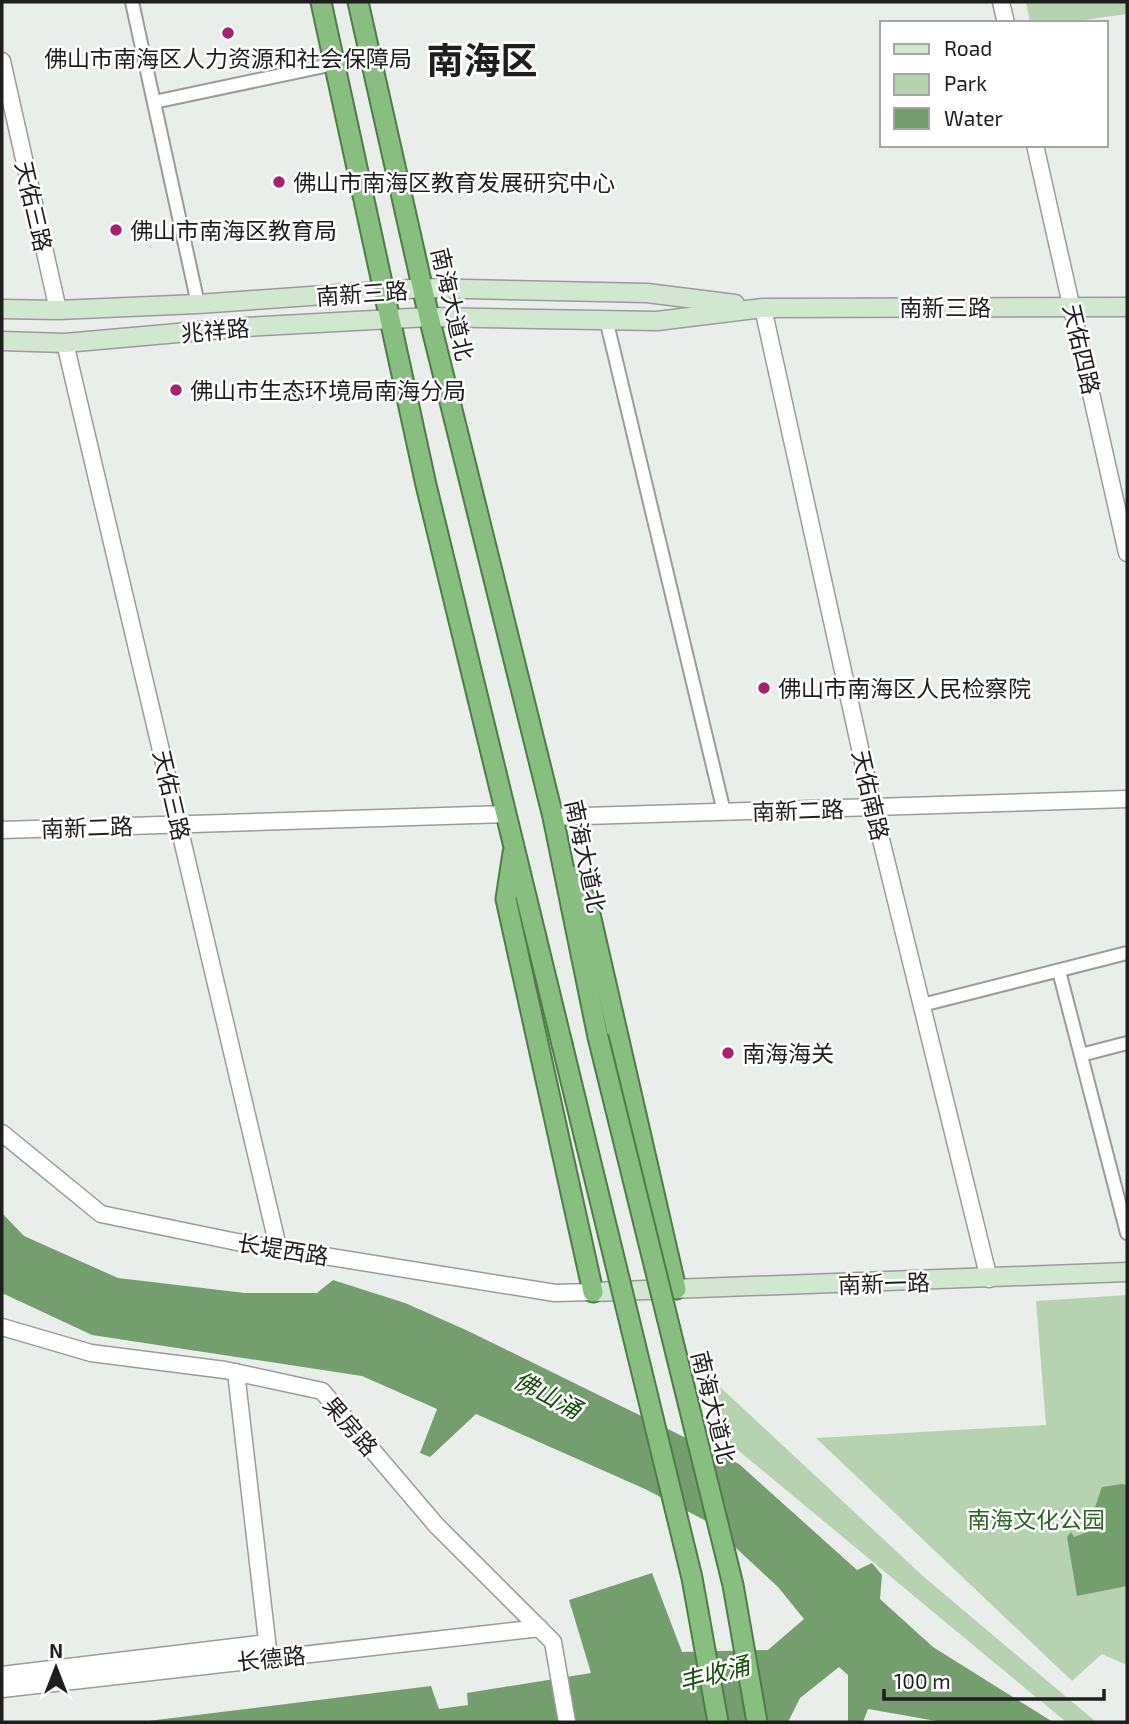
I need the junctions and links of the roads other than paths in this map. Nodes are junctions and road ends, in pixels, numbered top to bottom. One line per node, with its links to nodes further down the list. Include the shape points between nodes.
1 (132, 2): 8 (street)
2 (321, 2): 7 (highway)
3 (358, 2): 10 (highway, 南海大道北)
4 (1001, 2): 5 (street)
5 (1006, 21)
6 (2, 61): 17 (street, 天佑三路)
7 (334, 64): 8 (street); 11 (highway)
8 (154, 102): 12 (street)
9 (1035, 147): 13 (street, 天佑四路)
10 (423, 288): 11 (main road, 南新三路); 15 (main road, 南新三路, via 647,293); 18 (highway, 南海大道北)
11 (384, 291): 12 (main road, 南新三路); 19 (highway)
12 (198, 303): 17 (main road, 南新三路)
13 (1073, 307): 14 (main road, 南新三路); 15 (main road, 南新三路); 23 (street, 天佑四路)
14 (1127, 307)
15 (763, 308): 20 (main road, 南新三路, via 657,321); 25 (street, 天佑南路)
16 (2, 309): 17 (main road, 南新三路)
17 (58, 310)
18 (429, 317): 19 (main road, 兆祥路); 20 (main road, 南新三路); 28 (highway, 南海大道北)
19 (391, 318): 22 (main road, 兆祥路); 27 (highway, via 426,485)
20 (606, 319): 26 (street)
21 (2, 341): 22 (main road, 兆祥路)
22 (65, 343): 29 (street, 天佑三路)
23 (1127, 553)
24 (1127, 799): 25 (street, 南新二路)
25 (873, 807): 26 (street, 南新二路); 35 (street, 天佑南路)
26 (724, 812): 28 (street, 南新二路)
27 (508, 814): 29 (street, 南新二路); 31 (highway)
28 (553, 817): 32 (highway, 南海大道北)
29 (178, 824): 30 (street, 南新二路); 40 (street, 天佑三路)
30 (2, 830)
31 (514, 842): 44 (highway, via 506,899); 52 (highway, bridge, via 692,1578)
32 (564, 868): 43 (highway, via 587,901); 53 (highway, 南海大道北, bridge, via 598,1037 733,1585)
33 (1127, 953): 34 (street)
34 (1059, 971): 35 (street); 37 (street)
35 (922, 1005): 42 (street, 天佑南路)
36 (1127, 1043): 37 (street)
37 (1081, 1055): 39 (street)
38 (2, 1133): 40 (street, 长堤西路, via 101,1214)
39 (1127, 1233)
40 (278, 1247): 44 (street, 长堤西路, via 555,1293)
41 (1127, 1272): 42 (main road, 南新一路)
42 (989, 1279): 43 (main road, 南新一路)
43 (676, 1289): 44 (main road, 南新一路)
44 (593, 1292)
45 (2, 1327): 46 (street, 果房路, via 91,1353)
46 (236, 1372): 47 (street, 果房路, via 322,1391 436,1525); 48 (street)
47 (540, 1628): 48 (street, 长德路); 51 (street, 果房路, via 553,1642)
48 (268, 1651): 49 (street, 长德路); 50 (street, 长德路)
49 (2, 1675)
50 (2, 1689)
51 (567, 1722)
52 (718, 1722)
53 (757, 1722)

